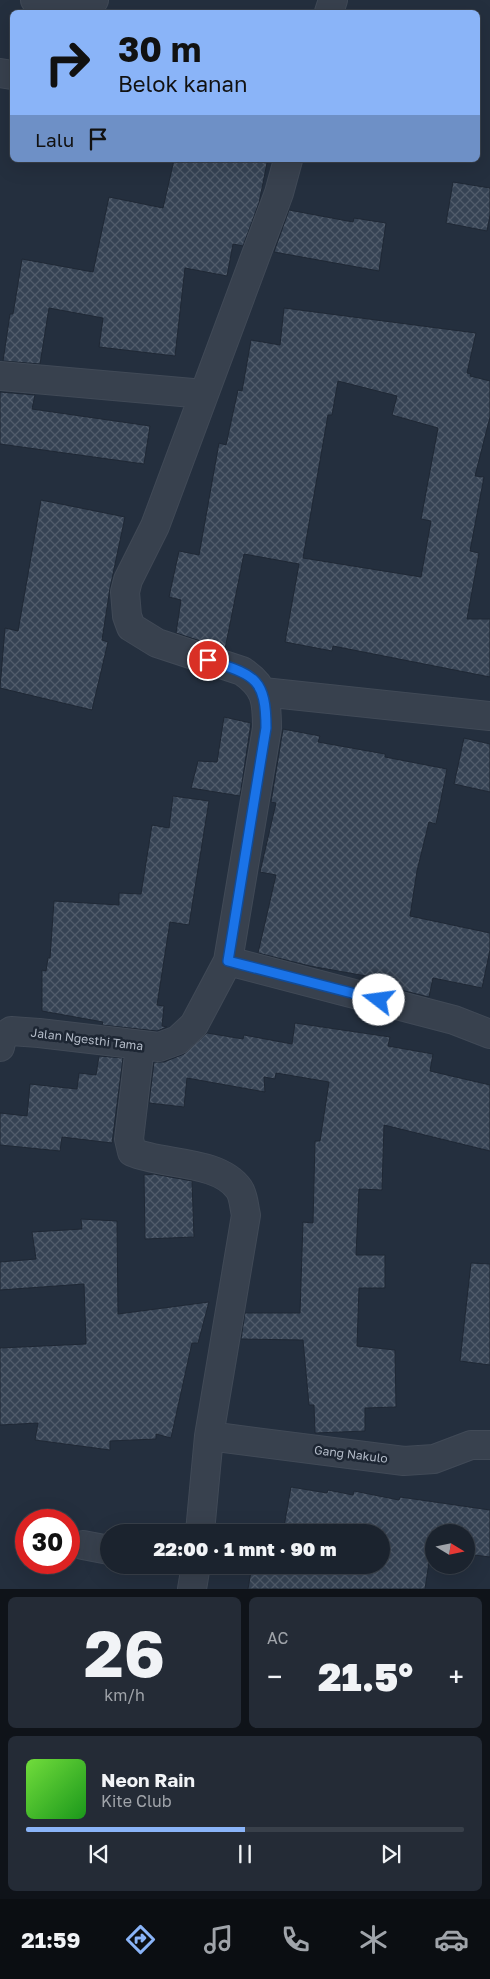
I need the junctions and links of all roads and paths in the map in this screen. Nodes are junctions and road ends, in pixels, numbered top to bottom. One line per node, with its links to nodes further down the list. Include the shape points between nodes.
1 (35, 0): 2 (street, via 83,5)
2 (94, 0)
3 (287, 162): 5 (street, via 279,193)
4 (0, 376): 5 (street)
5 (204, 394): 6 (street, via 155,526 128,580 125,592 127,616 131,627 157,642 242,671 254,679)
6 (263, 692): 7 (street); 8 (street, Jalan Ngesthi Tama, via 266,728)
7 (490, 716)
8 (228, 961): 9 (street, via 454,1020); 10 (street, Jalan Ngesthi Tama, via 194,1025 178,1040 159,1047)
9 (490, 1034)
10 (140, 1046): 11 (street, Jalan Ngesthi Tama, via 11,1031 2,1038); 12 (street, via 130,1139 132,1152 144,1157 201,1166 226,1178 240,1190 246,1216)
11 (0, 1047)
12 (209, 1436): 13 (street, Gang Nakulo, via 404,1461 434,1459 471,1445); 14 (street)
13 (490, 1445)
14 (201, 1524)

